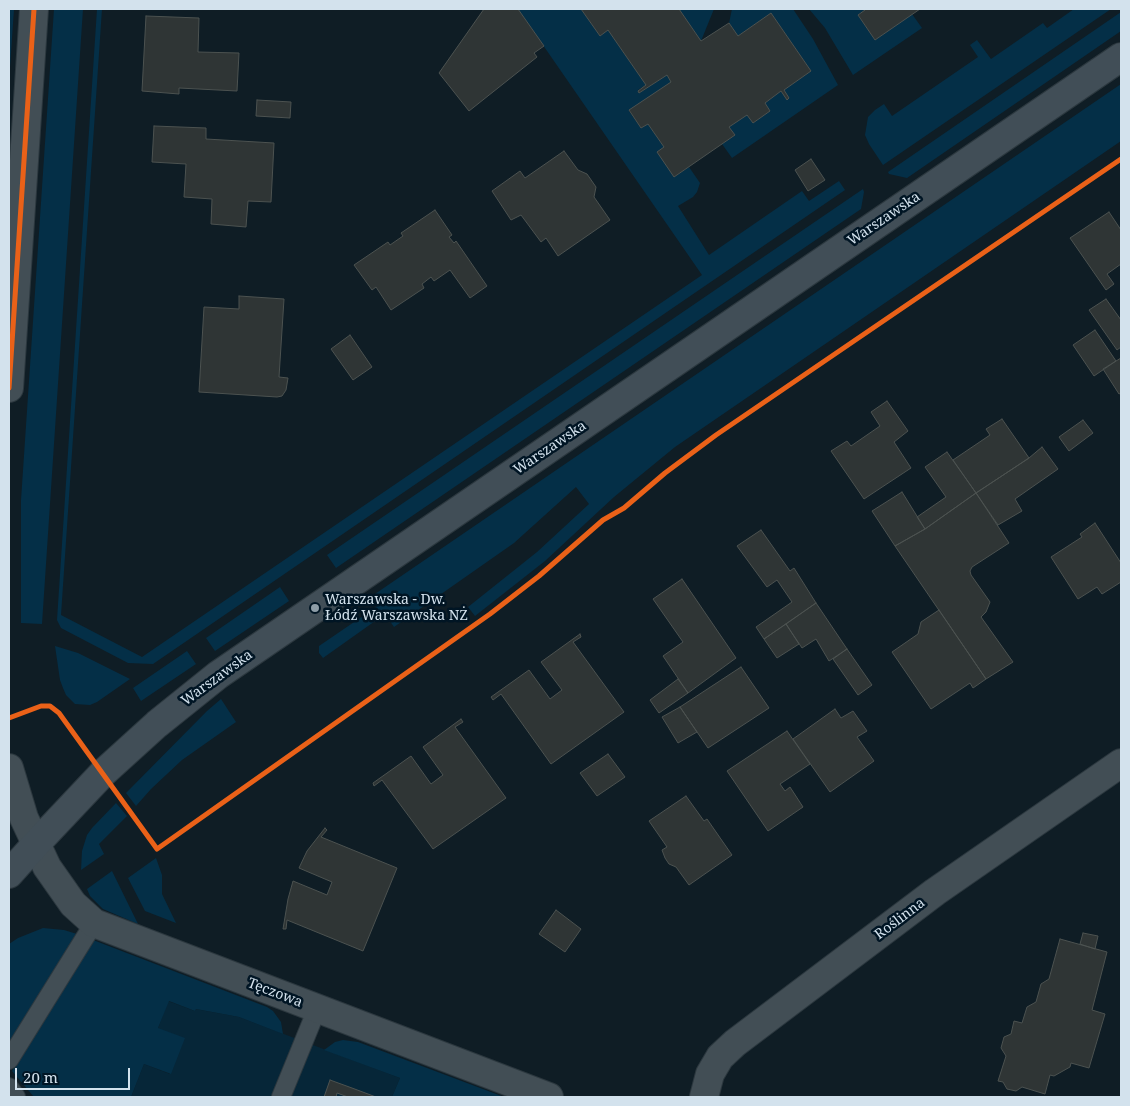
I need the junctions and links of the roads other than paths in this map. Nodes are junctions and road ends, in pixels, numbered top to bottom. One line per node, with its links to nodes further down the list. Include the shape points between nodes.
1 (34, 9): 3 (street)
2 (1121, 58): 6 (street, Warszawska, via 218,675 148,731)
3 (9, 388)
4 (1121, 763): 15 (street, Roślinna, via 935,892 735,1043 720,1057 710,1074)
5 (9, 768): 6 (street, Tęczowa, via 24,818)
6 (36, 844): 7 (street, Warszawska); 8 (street, Tęczowa, via 64,893)
7 (9, 874)
8 (94, 923): 9 (street, Tęczowa); 10 (lane)
9 (317, 1009): 13 (lane); 14 (street, Tęczowa)
10 (9, 1060)
11 (9, 1087): 12 (lane)
12 (16, 1097)
13 (282, 1097)
14 (549, 1097)
15 (704, 1097)

